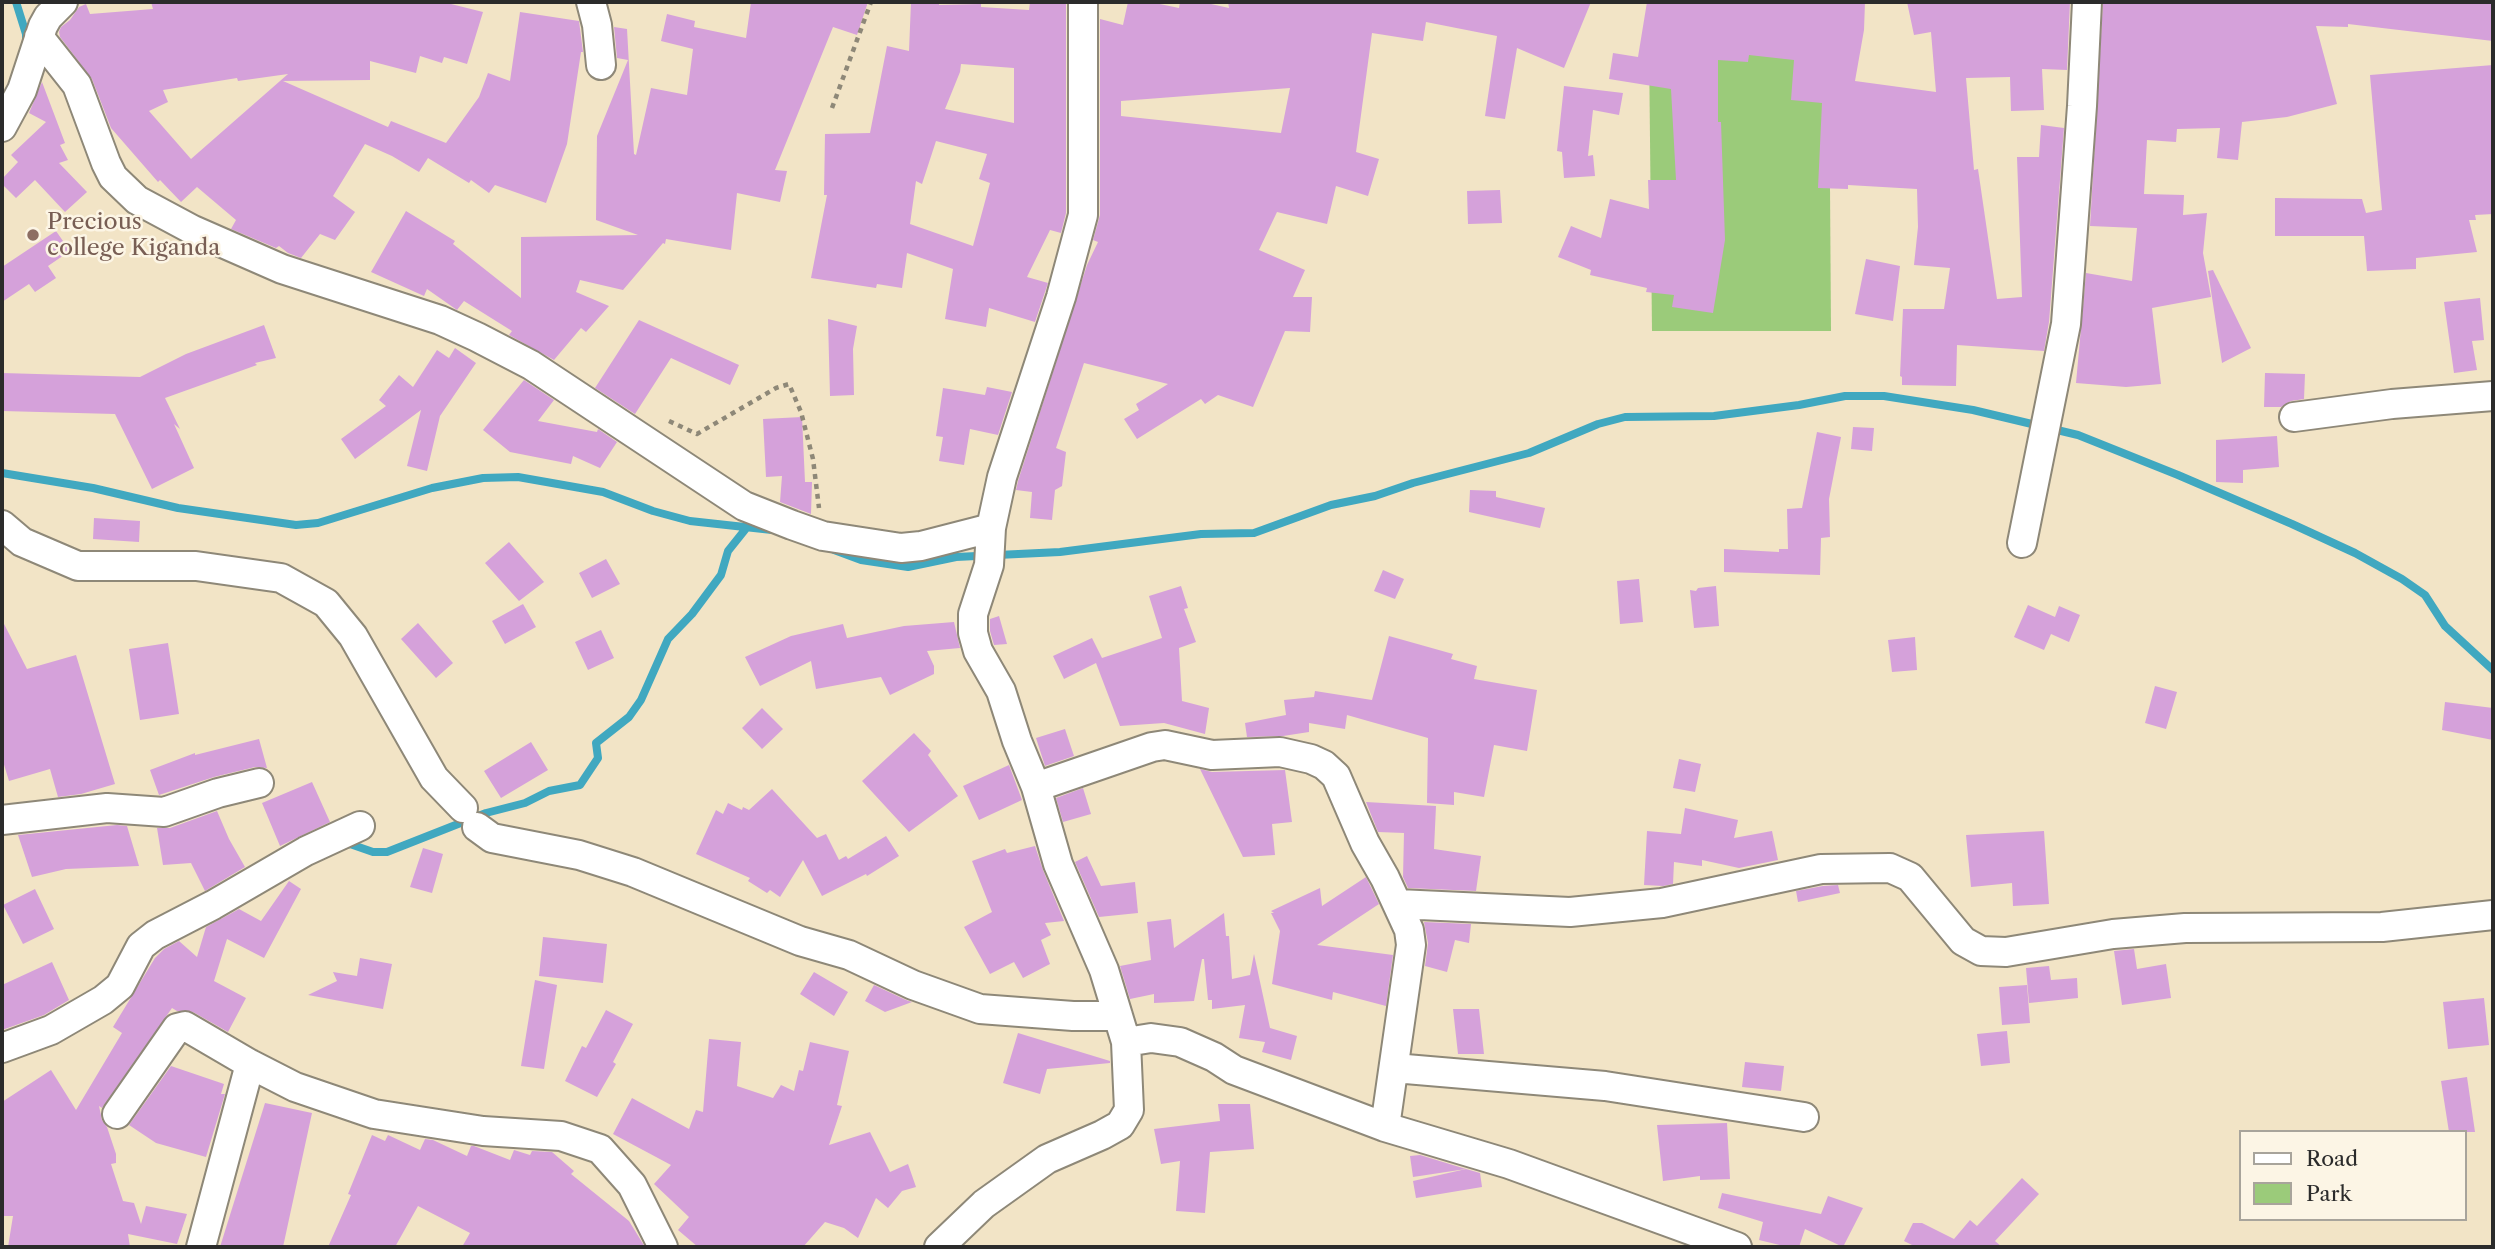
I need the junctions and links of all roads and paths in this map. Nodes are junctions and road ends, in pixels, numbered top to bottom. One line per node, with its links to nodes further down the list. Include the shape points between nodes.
1 (591, 2): 6 (street)
2 (872, 2): 7 (path)
3 (1083, 2): 15 (street, via 1083,215 1002,477)
4 (2087, 2): 14 (street, via 2066,324)
5 (47, 14): 8 (street, via 22,90); 11 (street, via 106,163 113,177 137,200 282,269 440,320 477,337 531,365)
6 (601, 65)
7 (832, 108)
8 (2, 127)
9 (2493, 396): 10 (street)
10 (2294, 417)
11 (632, 431): 13 (street, via 744,506); 13 (path, via 649,432 659,416 697,434 789,384 813,458)
12 (2, 524): 22 (street, via 22,542 78,566 196,566 281,578 326,603 353,636 435,778 492,838 579,855 634,872 980,1009 1073,1016)
13 (823, 536): 15 (street, via 901,548)
14 (2022, 543)
15 (990, 545): 17 (street, via 973,614 973,633 1001,691)
16 (259, 783): 18 (street, via 164,812 107,808)
17 (1037, 787): 20 (street, via 1165,745 1212,755 1280,752 1311,759 1336,776 1365,844); 22 (street, via 1058,864 1104,970)
18 (2, 820)
19 (360, 826): 23 (street, via 155,934 141,946 120,986 103,1000 51,1030)
20 (1398, 904): 21 (street, via 1570,912 1662,903 1821,869 1890,868 1910,877 1963,941 1981,951 2185,928 2382,927); 25 (street, via 1411,945)
21 (2493, 915)
22 (1122, 1029): 28 (street, via 1180,1042 1234,1070); 31 (street, via 1129,1110 1120,1125 1046,1159 984,1204)
23 (2, 1048)
24 (250, 1064): 26 (street, via 185,1026 177,1028); 29 (street); 30 (street, via 295,1087 374,1114 483,1131 561,1136 600,1149 632,1185)
25 (1394, 1068): 27 (street, via 1605,1086); 28 (street)
26 (117, 1114)
27 (1804, 1117)
28 (1385, 1127): 32 (street, via 1509,1164)
29 (201, 1247)
30 (663, 1247)
31 (939, 1247)
32 (1737, 1247)

